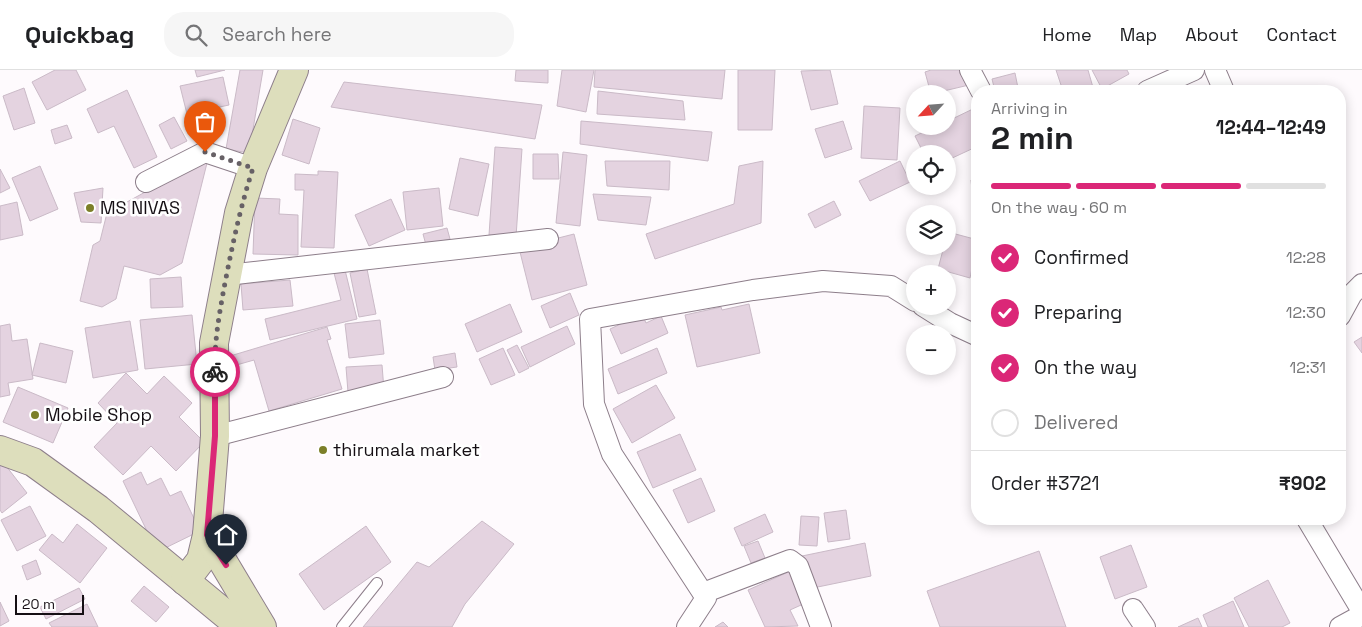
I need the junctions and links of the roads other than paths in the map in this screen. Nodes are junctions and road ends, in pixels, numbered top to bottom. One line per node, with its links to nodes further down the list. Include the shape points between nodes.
1 (294, 70): 8 (main road)
2 (970, 70): 5 (street)
3 (1194, 70): 6 (street)
4 (1215, 70): 7 (street)
5 (978, 85)
6 (1160, 85)
7 (1221, 85)
8 (253, 168): 9 (street, via 205,152); 11 (main road, via 238,213)
9 (146, 182)
10 (548, 239): 11 (street)
11 (227, 275): 18 (main road, via 214,343)
12 (1362, 284): 14 (street)
13 (906, 295): 24 (street, via 891,286 823,281 590,319 594,404 612,454)
14 (1346, 305)
15 (937, 315): 16 (street)
16 (971, 333)
17 (443, 377): 18 (street)
18 (215, 436): 21 (main road)
19 (0, 450): 22 (main road, via 33,462 98,509)
20 (1311, 525): 26 (street)
21 (207, 535): 22 (main road, via 201,560); 28 (main road)
22 (185, 581): 27 (main road)
23 (377, 583): 29 (lane)
24 (703, 593): 30 (street, via 706,598); 31 (street, via 790,560 798,566)
25 (1133, 609): 32 (street)
26 (1362, 613): 33 (street)
27 (241, 627)
28 (262, 627)
29 (342, 627)
30 (687, 627)
31 (820, 627)
32 (1145, 627)
33 (1340, 627)

